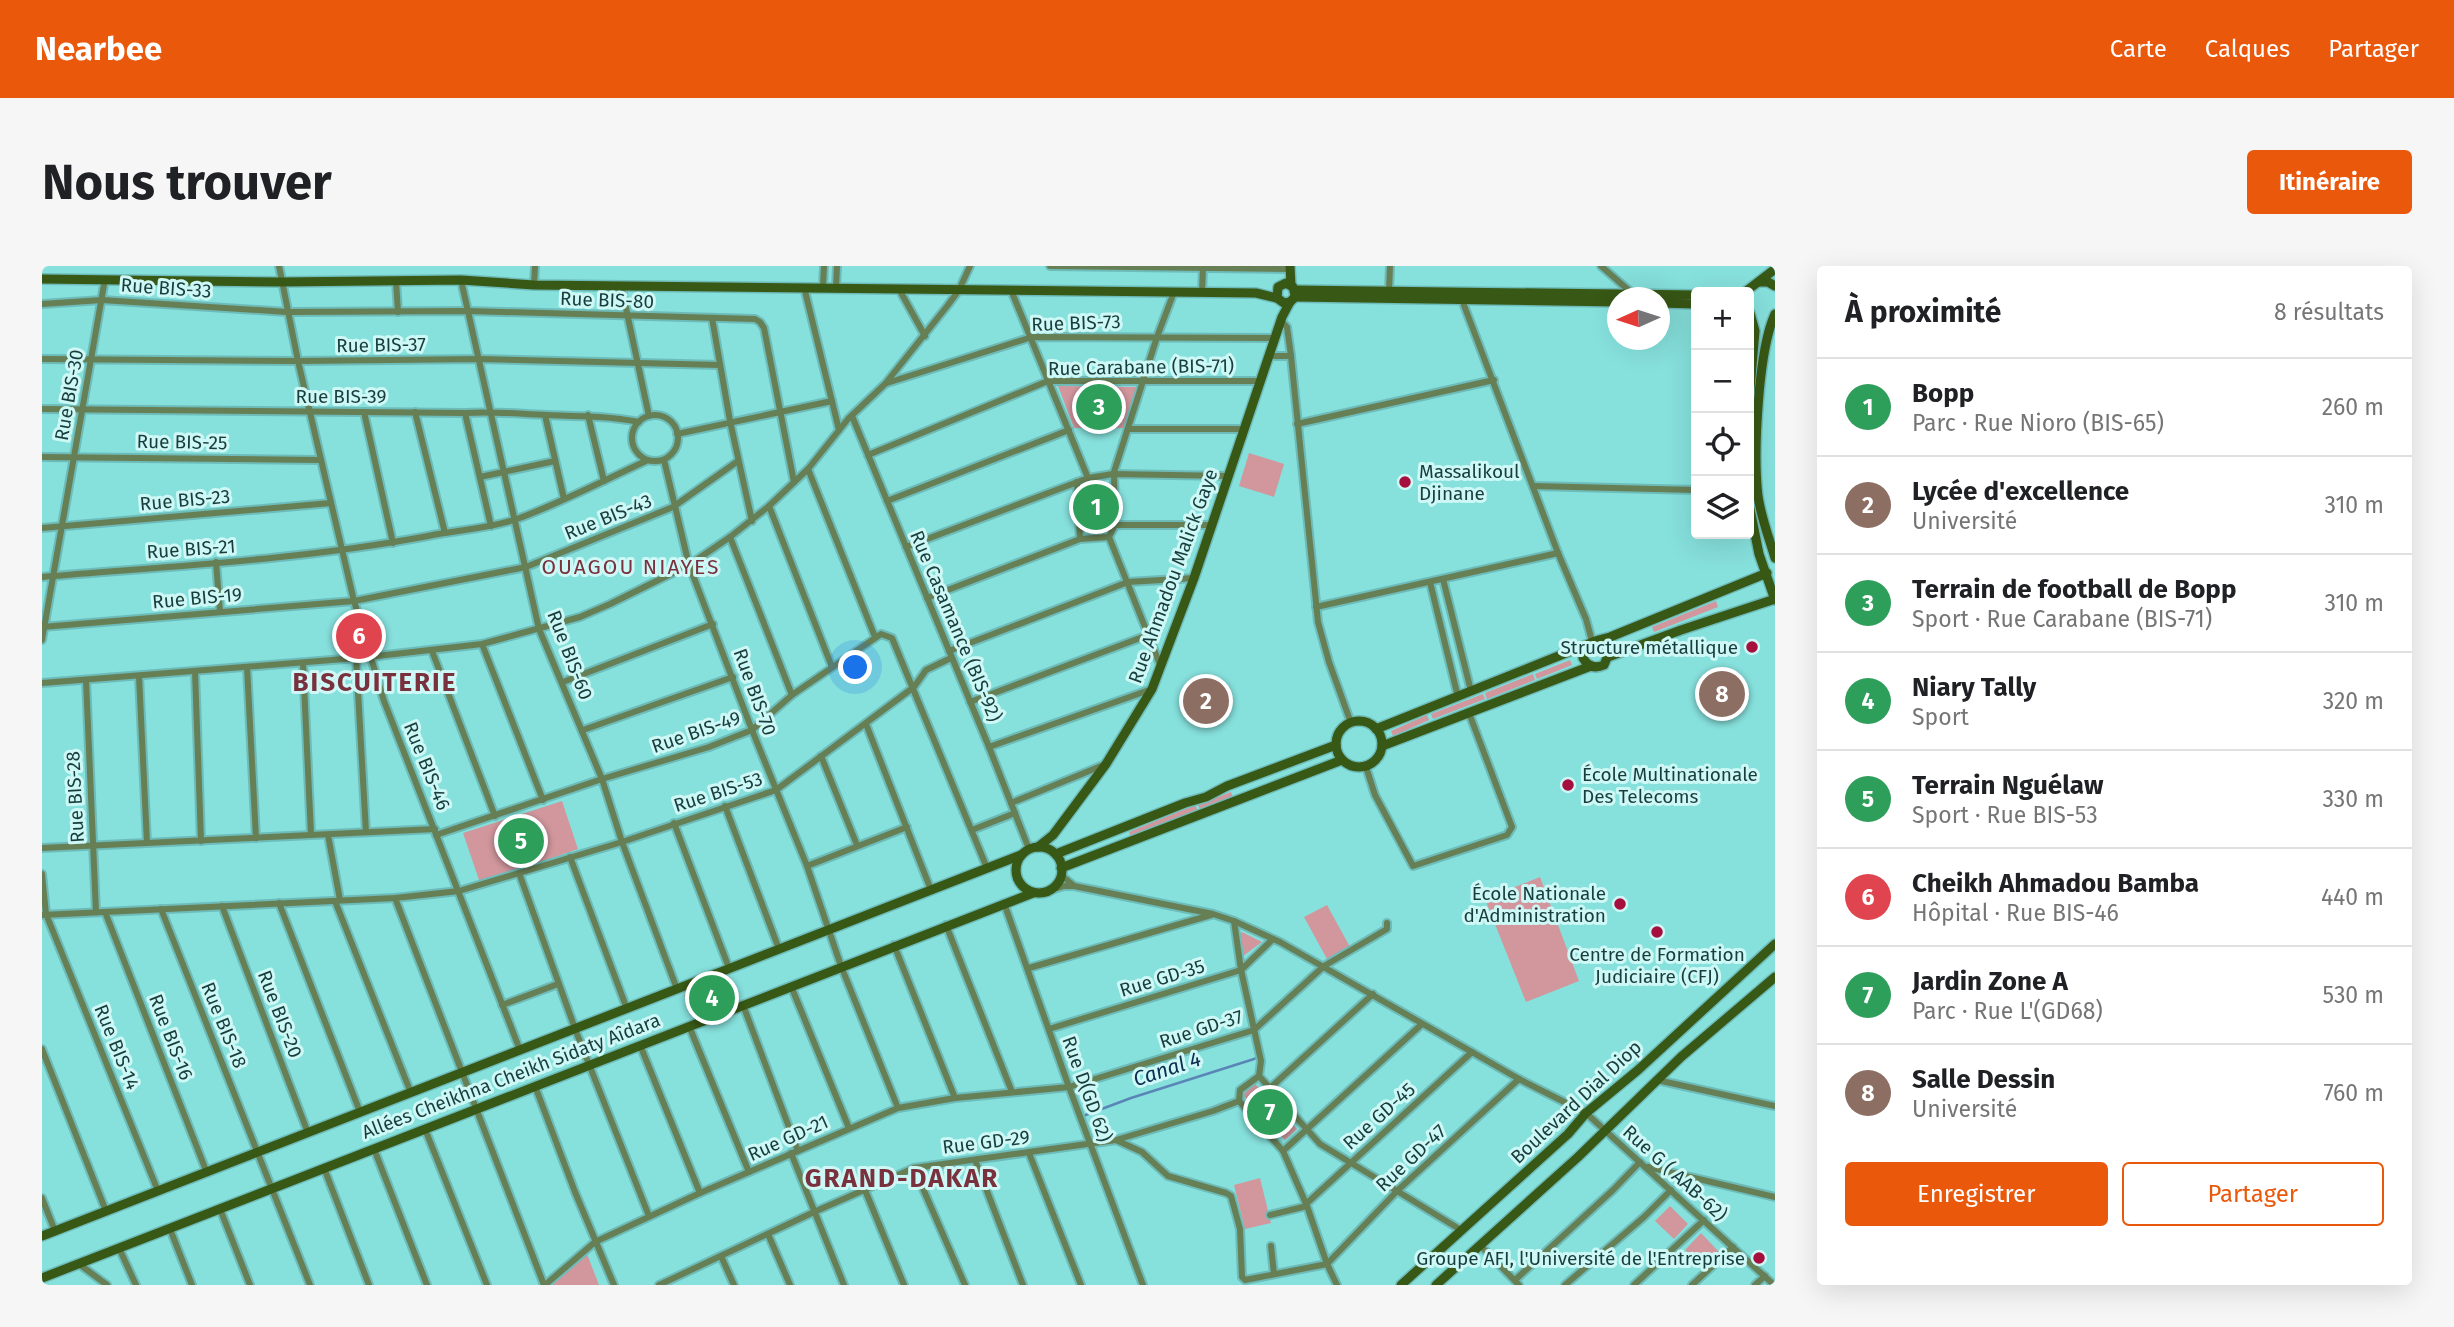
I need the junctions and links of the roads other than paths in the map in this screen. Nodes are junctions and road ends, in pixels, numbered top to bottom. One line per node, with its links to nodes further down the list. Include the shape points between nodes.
1 (279, 266): 18 (street, Rue BIS-46)
2 (534, 266): 20 (street)
3 (824, 266): 24 (street)
4 (837, 266): 27 (street)
5 (970, 266): 29 (street)
6 (1050, 266): 7 (street)
7 (1079, 266): 10 (street)
8 (1390, 266): 31 (street)
9 (1601, 266): 25 (street)
10 (1148, 267): 11 (street)
11 (1203, 267): 12 (street); 34 (street)
12 (1290, 269): 32 (street, Rue Ahmadou Malick Gaye)
13 (1775, 269): 19 (street)
14 (42, 278): 15 (street)
15 (105, 279): 18 (street); 39 (street, Rue BIS-30)
16 (461, 280): 17 (street); 20 (street); 45 (street, Rue BIS-60)
17 (396, 281): 18 (street); 47 (street)
18 (281, 282): 46 (street, Rue BIS-46)
19 (1757, 282): 22 (street); 26 (street)
20 (534, 285): 21 (street)
21 (621, 285): 23 (street); 50 (street)
22 (1775, 286)
23 (804, 287): 24 (street); 70 (street)
24 (823, 287): 27 (street)
25 (1626, 287)
26 (1752, 287)
27 (836, 288): 28 (street)
28 (899, 289): 29 (street); 53 (street)
29 (959, 290): 30 (street); 53 (street)
30 (1011, 290): 33 (street); 54 (street)
31 (1390, 290): 32 (street); 35 (street)
32 (1291, 291): 38 (street); 38 (street, via 1280,285); 40 (street); 52 (street, Rue Ahmadou Malick Gaye)
33 (1174, 292): 34 (street); 55 (street)
34 (1202, 293): 38 (street)
35 (1607, 293)
36 (1670, 294): 37 (street)
37 (1691, 295)
38 (1278, 296): 52 (street, Rue Ahmadou Malick Gaye)
39 (102, 300): 44 (street, Rue BIS-33); 46 (street, Rue BIS-33); 60 (street, Rue BIS-30)
40 (1462, 300): 41 (street); 65 (street)
41 (1607, 302)
42 (1670, 303): 43 (street)
43 (1691, 303)
44 (42, 304)
45 (469, 311): 47 (street, Rue BIS-80); 50 (street, Rue BIS-80); 61 (street, Rue BIS-60)
46 (288, 312): 47 (street, Rue BIS-80); 62 (street, Rue BIS-46)
47 (398, 313)
48 (1754, 314): 49 (street, via 1760,318)
49 (1775, 314): 131 (street, via 1767,337 1756,453 1761,515)
50 (628, 317): 51 (street, Rue BIS-80); 63 (street)
51 (712, 318): 64 (street); 77 (street, Rue BIS-80, via 760,322)
52 (1281, 319): 56 (street, Rue Ahmadou Malick Gaye); 58 (street, via 1287,327)
53 (925, 336): 69 (street)
54 (1032, 337): 55 (street, Rue BIS-73); 66 (street); 69 (street, Rue BIS-73)
55 (1157, 337): 56 (street, Rue BIS-73); 68 (street)
56 (1275, 338): 57 (street, Rue Ahmadou Malick Gaye)
57 (1270, 356): 58 (street); 67 (street, Rue Ahmadou Malick Gaye)
58 (1291, 356): 85 (street)
59 (42, 359): 60 (street, Rue BIS-37)
60 (92, 359): 62 (street, Rue BIS-37); 72 (street, Rue BIS-30)
61 (480, 359): 62 (street, Rue BIS-37); 63 (street, Rue BIS-37); 73 (street, Rue BIS-60)
62 (298, 361): 74 (street, Rue BIS-46)
63 (639, 364): 64 (street, Rue BIS-37); 81 (street)
64 (720, 365): 83 (street)
65 (1493, 380): 85 (street); 108 (street)
66 (1048, 381): 68 (street, Rue Carabane (BIS-71)); 89 (street); 91 (street, Rue Carabane (BIS-71))
67 (1261, 381): 68 (street, Rue Carabane (BIS-71)); 87 (street, Rue Ahmadou Malick Gaye)
68 (1143, 382): 86 (street)
69 (885, 384): 82 (street)
70 (832, 401): 77 (street); 88 (street)
71 (42, 409): 72 (street, Rue BIS-39)
72 (83, 410): 74 (street, Rue BIS-39); 93 (street, Rue BIS-30)
73 (492, 411): 78 (street, Rue BIS-39); 79 (street, Rue BIS-39); 100 (street, Rue BIS-60)
74 (310, 412): 75 (street, Rue BIS-39); 94 (street, Rue BIS-46)
75 (364, 412): 76 (street, Rue BIS-39); 127 (street)
76 (415, 412): 78 (street, Rue BIS-39); 123 (street)
77 (779, 412): 83 (street); 106 (street, Rue BIS-80)
78 (465, 413): 103 (street)
79 (545, 415): 80 (street, Rue BIS-39); 97 (street)
80 (587, 415): 84 (street, Rue BIS-39); 105 (street)
81 (649, 416): 84 (street); 90 (street, via 667,419)
82 (852, 416): 88 (street); 91 (street, Rue Casamance (BIS-92))
83 (730, 421): 90 (street); 98 (street)
84 (639, 422): 95 (street, via 633,443)
85 (1297, 424): 145 (street)
86 (1128, 429): 87 (street); 101 (street)
87 (1245, 429): 102 (street, Rue Ahmadou Malick Gaye)
88 (839, 430): 99 (street)
89 (1069, 430): 104 (street); 111 (street)
90 (677, 434): 96 (street, via 674,450)
91 (868, 455): 111 (street, Rue Casamance (BIS-92))
92 (42, 457): 93 (street, Rue BIS-25)
93 (74, 457): 94 (street, Rue BIS-25); 119 (street, Rue BIS-30)
94 (321, 460): 112 (street, Rue BIS-46)
95 (648, 460): 96 (street); 105 (street, Rue BIS-21)
96 (664, 460): 114 (street, Rue BIS-70)
97 (555, 461): 100 (street); 110 (street)
98 (738, 461): 114 (street, Rue BIS-43); 116 (street)
99 (808, 468): 106 (street); 151 (street)
100 (505, 470): 103 (street); 115 (street, Rue BIS-60)
101 (1114, 474): 102 (street); 104 (street); 117 (street)
102 (1229, 476): 118 (street, Rue Ahmadou Malick Gaye)
103 (480, 477): 120 (street)
104 (1088, 478): 107 (street)
105 (604, 481): 110 (street, Rue BIS-21)
106 (794, 482): 113 (street)
107 (1077, 482): 126 (street); 128 (street)
108 (1533, 486): 109 (street); 130 (street)
109 (1691, 489)
110 (564, 499): 115 (street, Rue BIS-21)
111 (887, 501): 128 (street, Rue Casamance (BIS-92))
112 (331, 503): 119 (street, Rue BIS-23); 129 (street, Rue BIS-46)
113 (769, 506): 116 (street); 163 (street)
114 (673, 508): 133 (street, Rue BIS-70); 134 (street, Rue BIS-43)
115 (516, 519): 120 (street, Rue BIS-21); 134 (street, Rue BIS-60)
116 (752, 521): 124 (street)
117 (1115, 525): 118 (street); 125 (street)
118 (1212, 525): 138 (street, Rue Ahmadou Malick Gaye)
119 (63, 526): 121 (street, Rue BIS-23); 136 (street, Rue BIS-30)
120 (491, 526): 123 (street, Rue BIS-21)
121 (42, 528)
122 (1754, 530): 135 (street)
123 (445, 533): 127 (street, Rue BIS-21)
124 (730, 537): 133 (street); 174 (street)
125 (1109, 537): 126 (street); 140 (street)
126 (1080, 539): 142 (street)
127 (393, 543): 129 (street, Rue BIS-21)
128 (906, 547): 142 (street, Rue Casamance (BIS-92))
129 (342, 550): 132 (street, Rue BIS-21); 144 (street, Rue BIS-46)
130 (1558, 554): 139 (street); 153 (street)
131 (1775, 558)
132 (216, 562): 136 (street, Rue BIS-21); 146 (street)
133 (689, 565): 147 (street, Rue BIS-70); 149 (street, via 580,617)
134 (526, 567): 144 (street, Rue BIS-43); 149 (street, Rue BIS-60)
135 (1767, 573): 143 (street); 153 (street)
136 (54, 576): 137 (street, Rue BIS-21); 148 (street, Rue BIS-30)
137 (42, 577)
138 (1194, 578): 140 (street, Rue BIS-53); 164 (street, Rue Ahmadou Malick Gaye)
139 (1443, 579): 141 (street); 173 (street)
140 (1128, 582): 150 (street); 156 (street, Rue BIS-53)
141 (1430, 582): 145 (street); 175 (street)
142 (927, 598): 156 (street, Rue Casamance (BIS-92))
143 (1775, 599): 159 (street)
144 (354, 601): 146 (street, Rue BIS-19); 158 (street, Rue BIS-46)
145 (1316, 607): 178 (street, via 1321,638)
146 (220, 612): 148 (street, Rue BIS-19)
147 (713, 624): 167 (street, Rue BIS-70); 169 (street)
148 (43, 627): 152 (street, Rue BIS-30)
149 (539, 628): 154 (street); 169 (street, Rue BIS-60)
150 (1148, 635): 164 (street); 176 (street)
151 (875, 637): 163 (street, Rue BIS-49); 171 (street, via 892,638)
152 (42, 640)
153 (1592, 642): 159 (street, via 1606,646); 161 (street, via 1583,658); 173 (street)
154 (482, 645): 155 (street); 192 (street)
155 (432, 651): 158 (street); 196 (street)
156 (950, 655): 171 (street, Rue BIS-53, via 926,670); 176 (street, Rue Casamance (BIS-92))
157 (356, 657): 158 (street); 160 (street); 201 (street)
158 (369, 657): 202 (street, Rue BIS-46)
159 (1608, 657): 161 (street, via 1600,667)
160 (303, 663): 162 (street); 203 (street)
161 (1591, 666): 177 (street)
162 (247, 667): 165 (street); 205 (street)
163 (832, 667): 174 (street, Rue BIS-49)
164 (1161, 669): 172 (street, Rue Ahmadou Malick Gaye)
165 (195, 671): 166 (street); 206 (street)
166 (139, 676): 168 (street); 208 (street)
167 (733, 677): 181 (street); 182 (street, Rue BIS-70)
168 (86, 680): 170 (street); 210 (street, Rue BIS-28)
169 (563, 682): 181 (street, Rue BIS-60)
170 (42, 684)
171 (914, 687): 179 (street, Rue BIS-53); 200 (street)
172 (1152, 689): 185 (street); 188 (street, Rue Ahmadou Malick Gaye)
173 (1471, 691): 175 (street)
174 (792, 695): 182 (street, Rue BIS-49)
175 (1458, 696): 180 (street)
176 (971, 702): 185 (street, Rue Casamance (BIS-92))
177 (1469, 713): 184 (street); 189 (street, via 1512,827 1507,835 1413,866)
178 (1351, 723): 180 (street, via 1364,722); 183 (street, via 1339,734)
179 (866, 724): 186 (street, Rue BIS-53); 198 (street)
180 (1376, 729): 184 (street)
181 (583, 730): 190 (street, Rue BIS-60)
182 (752, 730): 190 (street, Rue BIS-49); 191 (street, Rue BIS-70)
183 (1336, 745): 187 (street); 213 (street)
184 (1382, 746): 189 (street, via 1380,755)
185 (989, 747): 193 (street, Rue Casamance (BIS-92))
186 (821, 756): 191 (street, Rue BIS-53); 209 (street)
187 (1342, 760): 189 (street, via 1351,766); 217 (street)
188 (1106, 764): 193 (street); 199 (street, Rue Ahmadou Malick Gaye)
189 (1366, 766)
190 (602, 779): 192 (street, Rue BIS-49); 207 (street, Rue BIS-60)
191 (776, 790): 194 (street, Rue BIS-53); 215 (street, Rue BIS-70)
192 (543, 800): 196 (street, Rue BIS-49)
193 (1011, 803): 195 (street, Rue Casamance (BIS-92))
194 (725, 806): 197 (street, Rue BIS-53); 242 (street)
195 (1014, 813): 200 (street); 212 (street, Rue Casamance (BIS-92))
196 (495, 816): 202 (street, Rue BIS-49)
197 (674, 823): 207 (street, Rue BIS-53); 245 (street)
198 (907, 827): 209 (street); 221 (street)
199 (1058, 827): 212 (street, Rue Ahmadou Malick Gaye); 213 (street)
200 (972, 830): 216 (street)
201 (366, 832): 202 (street, Rue BIS-49); 204 (street, Rue BIS-49)
202 (435, 832): 223 (street, Rue BIS-46)
203 (311, 835): 204 (street, Rue BIS-49); 205 (street, Rue BIS-49)
204 (328, 835): 226 (street)
205 (256, 838): 206 (street, Rue BIS-49)
206 (201, 841): 208 (street, Rue BIS-49)
207 (622, 842): 214 (street, Rue BIS-53); 251 (street, Rue BIS-60)
208 (147, 843): 210 (street, Rue BIS-49)
209 (857, 845): 215 (street)
210 (93, 846): 211 (street, Rue BIS-49); 231 (street, Rue BIS-28)
211 (42, 848)
212 (1029, 851): 213 (street, via 1047,849); 216 (street, Allées Cheikhna Cheikh Sidaty Aîdara); 224 (street, via 1016,866 1017,878)
213 (1055, 854): 217 (street)
214 (570, 857): 218 (street, Rue BIS-53); 255 (street)
215 (807, 866): 238 (street, Rue BIS-70)
216 (987, 868): 221 (street, Allées Cheikhna Cheikh Sidaty Aîdara)
217 (1061, 872): 220 (street); 222 (street)
218 (519, 873): 223 (street, Rue BIS-53); 249 (street)
219 (42, 874): 233 (street, Rue BIS-14)
220 (1074, 886): 222 (street); 234 (street, Rue G ( AAB-62))
221 (931, 890): 238 (street, Allées Cheikhna Cheikh Sidaty Aîdara)
222 (1051, 890): 224 (street)
223 (459, 891): 225 (street, Rue BIS-53); 253 (street, Rue BIS-46)
224 (1033, 893): 228 (street, Allées Cheikhna Cheikh Sidaty Aîdara)
225 (395, 898): 226 (street, Rue BIS-53); 266 (street)
226 (337, 901): 227 (street, Rue BIS-53); 274 (street)
227 (279, 903): 229 (street, Rue BIS-53); 280 (street)
228 (1004, 904): 237 (street, Allées Cheikhna Cheikh Sidaty Aîdara); 246 (street, Rue D(GD 62))
229 (222, 906): 230 (street, Rue BIS-53); 286 (street, Rue BIS-20)
230 (161, 909): 232 (street, Rue BIS-53); 293 (street, Rue BIS-18)
231 (96, 912): 232 (street, Rue BIS-53); 233 (street, Rue BIS-53)
232 (105, 912): 300 (street, Rue BIS-16)
233 (44, 914): 304 (street, Rue BIS-14)
234 (1213, 914): 235 (street, Rue G ( AAB-62)); 246 (street)
235 (1234, 921): 239 (street, Rue G ( AAB-62)); 247 (street)
236 (1387, 923): 244 (street, Rue GD-37, via 1387,929)
237 (946, 925): 241 (street, Allées Cheikhna Cheikh Sidaty Aîdara); 273 (street)
238 (830, 933): 242 (street, Allées Cheikhna Cheikh Sidaty Aîdara); 243 (street, Rue BIS-70)
239 (1273, 939): 244 (street, Rue G ( AAB-62)); 247 (street, Rue GD-35)
240 (1775, 944): 281 (street, Boulevard Dial Diop)
241 (894, 946): 243 (street, Allées Cheikhna Cheikh Sidaty Aîdara); 275 (street)
242 (779, 949): 245 (street, Allées Cheikhna Cheikh Sidaty Aîdara)
243 (841, 965): 250 (street, Allées Cheikhna Cheikh Sidaty Aîdara); 279 (street, Rue BIS-70)
244 (1324, 966): 252 (street, Rue G ( AAB-62)); 259 (street, Rue GD-37)
245 (729, 968): 251 (street, Allées Cheikhna Cheikh Sidaty Aîdara)
246 (1029, 968): 258 (street, Rue D(GD 62))
247 (1241, 970): 258 (street, Rue GD-35); 259 (street)
248 (1775, 977): 269 (street, Boulevard Dial Diop)
249 (558, 984): 253 (street); 260 (street)
250 (791, 986): 254 (street, Allées Cheikhna Cheikh Sidaty Aîdara); 282 (street)
251 (677, 989): 255 (street, Allées Cheikhna Cheikh Sidaty Aîdara)
252 (1373, 994): 256 (street, Rue G ( AAB-62)); 272 (street)
253 (502, 1005): 263 (street, Rue BIS-46)
254 (743, 1005): 257 (street, Allées Cheikhna Cheikh Sidaty Aîdara); 291 (street)
255 (627, 1009): 260 (street, Allées Cheikhna Cheikh Sidaty Aîdara)
256 (1422, 1024): 264 (street, Rue G ( AAB-62)); 285 (street)
257 (689, 1026): 261 (street, Allées Cheikhna Cheikh Sidaty Aîdara); 299 (street)
258 (1049, 1029): 271 (street, Rue D(GD 62))
259 (1254, 1030): 267 (street, via 1261,1061); 271 (street, Rue GD-37)
260 (576, 1031): 263 (street, Allées Cheikhna Cheikh Sidaty Aîdara); 265 (street)
261 (640, 1045): 265 (street, Allées Cheikhna Cheikh Sidaty Aîdara); 306 (street)
262 (42, 1049): 311 (street)
263 (520, 1050): 266 (street, Allées Cheikhna Cheikh Sidaty Aîdara)
264 (1472, 1052): 268 (street, Rue G ( AAB-62)); 295 (street, Rue GD-45)
265 (588, 1063): 270 (street, Allées Cheikhna Cheikh Sidaty Aîdara); 314 (street)
266 (464, 1076): 274 (street, Allées Cheikhna Cheikh Sidaty Aîdara); 277 (street)
267 (1259, 1076): 272 (street); 276 (street, via 1240,1090)
268 (1520, 1080): 281 (street, Rue G ( AAB-62)); 303 (street, Rue GD-47)
269 (1657, 1080): 278 (street); 284 (street, Boulevard Dial Diop)
270 (535, 1086): 277 (street, Allées Cheikhna Cheikh Sidaty Aîdara); 321 (street)
271 (1069, 1087): 273 (street, Rue GD-21); 288 (street, Rue D(GD 62))
272 (1270, 1088): 285 (street)
273 (1012, 1091): 275 (street, Rue GD-21)
274 (411, 1093): 280 (street, Allées Cheikhna Cheikh Sidaty Aîdara)
275 (955, 1098): 279 (street, Rue GD-21)
276 (1239, 1101): 287 (street, Rue GD-29); 290 (street)
277 (476, 1106): 283 (street, Allées Cheikhna Cheikh Sidaty Aîdara); 342 (street)
278 (1775, 1106)
279 (898, 1108): 282 (street, Rue GD-21)
280 (360, 1112): 286 (street, Allées Cheikhna Cheikh Sidaty Aîdara)
281 (1586, 1113): 284 (street, Rue G ( AAB-62)); 317 (street, Boulevard Dial Diop)
282 (849, 1128): 291 (street, Rue GD-21)
283 (425, 1129): 289 (street, Allées Cheikhna Cheikh Sidaty Aîdara); 341 (street)
284 (1604, 1130): 296 (street, Rue G ( AAB-62)); 322 (street, Boulevard Dial Diop)
285 (1307, 1131): 290 (street); 295 (street)
286 (308, 1133): 293 (street, Allées Cheikhna Cheikh Sidaty Aîdara)
287 (1116, 1140): 288 (street, Rue GD-29); 329 (street, via 1142,1152 1168,1176 1231,1196 1240,1228 1242,1277)
288 (1091, 1145): 292 (street, Rue GD-29); 352 (street, Rue D(GD 62))
289 (374, 1149): 297 (street, Allées Cheikhna Cheikh Sidaty Aîdara); 340 (street)
290 (1283, 1151): 309 (street)
291 (794, 1152): 299 (street, Rue GD-21); 312 (street)
292 (1030, 1153): 294 (street, Rue GD-29); 351 (street)
293 (259, 1156): 300 (street, Allées Cheikhna Cheikh Sidaty Aîdara); 301 (street, Rue BIS-18)
294 (975, 1160): 298 (street, Rue GD-29); 350 (street)
295 (1350, 1164): 303 (street); 309 (street, Rue GD-45)
296 (1643, 1164): 305 (street, Rue G ( AAB-62)); 307 (street); 333 (street)
297 (324, 1168): 301 (street, Allées Cheikhna Cheikh Sidaty Aîdara); 339 (street)
298 (914, 1168): 302 (street, Rue GD-29); 349 (street)
299 (749, 1172): 306 (street, Rue GD-21)
300 (207, 1173): 304 (street, Allées Cheikhna Cheikh Sidaty Aîdara)
301 (271, 1187): 310 (street, Allées Cheikhna Cheikh Sidaty Aîdara); 338 (street, Rue BIS-18)
302 (865, 1190): 312 (street, Rue GD-29); 348 (street)
303 (1398, 1190): 317 (street); 327 (street, Rue GD-47)
304 (158, 1191): 311 (street, Allées Cheikhna Cheikh Sidaty Aîdara)
305 (1671, 1191): 315 (street, Rue G ( AAB-62)); 356 (street)
306 (700, 1193): 314 (street, Rue GD-21)
307 (1775, 1197)
308 (42, 1198): 318 (street)
309 (1306, 1205): 313 (street); 327 (street)
310 (220, 1209): 316 (street, Allées Cheikhna Cheikh Sidaty Aîdara); 337 (street)
311 (106, 1211): 318 (street, Allées Cheikhna Cheikh Sidaty Aîdara)
312 (814, 1212): 319 (street, Rue GD-29); 347 (street)
313 (1270, 1215)
314 (649, 1216): 321 (street, Rue GD-21)
315 (1704, 1220): 324 (street, Rue G ( AAB-62)); 357 (street)
316 (170, 1228): 325 (street, Allées Cheikhna Cheikh Sidaty Aîdara); 336 (street)
317 (1461, 1230): 354 (street, Boulevard Dial Diop)
318 (55, 1231): 320 (street, Allées Cheikhna Cheikh Sidaty Aîdara)
319 (768, 1234): 326 (street, Rue GD-29); 346 (street)
320 (42, 1236)
321 (595, 1242): 342 (street, Rue GD-21); 343 (street)
322 (1480, 1245): 333 (street); 355 (street, Boulevard Dial Diop)
323 (1271, 1246): 329 (street)
324 (1733, 1247): 330 (street, Rue G ( AAB-62)); 358 (street)
325 (119, 1248): 328 (street, Allées Cheikhna Cheikh Sidaty Aîdara); 335 (street)
326 (721, 1256): 332 (street, Rue GD-29); 345 (street)
327 (1326, 1264): 329 (street); 353 (street)
328 (81, 1266): 331 (street, Allées Cheikhna Cheikh Sidaty Aîdara); 334 (street)
329 (1274, 1275)
330 (1765, 1276): 359 (street); 360 (street, Rue G ( AAB-62))
331 (42, 1278)
332 (675, 1282): 344 (street, Rue GD-29)
333 (1517, 1283)
334 (107, 1285)
335 (136, 1285)
336 (192, 1285)
337 (250, 1285)
338 (310, 1285)
339 (369, 1285)
340 (428, 1285)
341 (487, 1285)
342 (545, 1285)
343 (614, 1285)
344 (659, 1285)
345 (734, 1285)
346 (790, 1285)
347 (844, 1285)
348 (904, 1285)
349 (965, 1285)
350 (1023, 1285)
351 (1081, 1285)
352 (1143, 1285)
353 (1338, 1285)
354 (1401, 1285)
355 (1436, 1285)
356 (1564, 1285)
357 (1634, 1285)
358 (1692, 1285)
359 (1755, 1285)
360 (1774, 1285)

